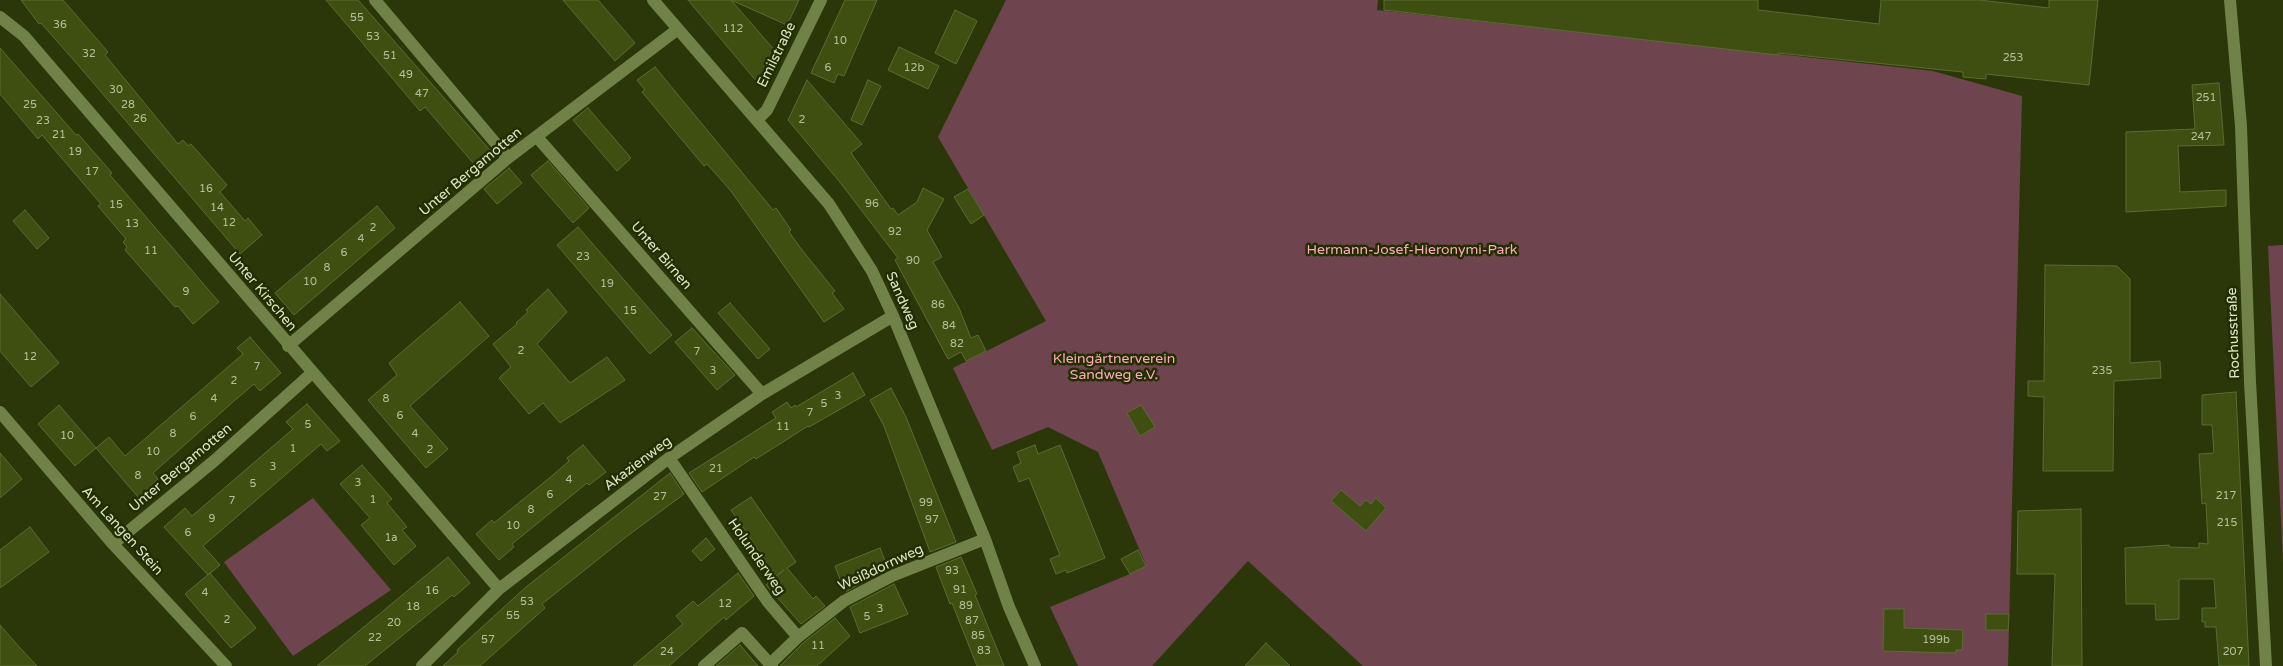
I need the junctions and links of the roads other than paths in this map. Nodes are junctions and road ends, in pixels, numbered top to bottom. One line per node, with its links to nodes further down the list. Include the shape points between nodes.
1 (375, 0): 9 (street)
2 (654, 0): 6 (street, Sandweg)
3 (821, 0): 7 (street, Emilstraße, via 768,110)
4 (2230, 0): 25 (street, Rochusstraße, via 2241,126 2250,382)
5 (0, 17): 11 (street, Unter Kirschen, via 24,36)
6 (678, 29): 7 (street, Sandweg); 8 (street, Unter Bergamotten)
7 (757, 120): 10 (street, Sandweg, via 829,204 872,271)
8 (537, 137): 9 (street, Unter Bergamotten); 13 (street, Unter Birnen)
9 (508, 158): 11 (street, Unter Bergamotten)
10 (893, 316): 13 (street, Akazienweg); 16 (street, Sandweg)
11 (288, 346): 12 (street, Unter Kirschen)
12 (312, 373): 17 (street, Unter Bergamotten, via 214,461); 18 (street, Unter Kirschen)
13 (762, 394): 15 (street, Akazienweg)
14 (0, 412): 17 (street, Am Langen Stein)
15 (669, 458): 18 (street, Akazienweg); 19 (street, Holunderweg, via 768,602)
16 (985, 539): 19 (street, Weißdornweg, via 892,576 844,601); 24 (street, Sandweg, via 1008,608)
17 (112, 544): 21 (street, Am Langen Stein)
18 (499, 590): 22 (street, Akazienweg)
19 (798, 638): 20 (street)
20 (771, 665): 23 (street, via 742,633)
21 (226, 666)
22 (422, 666)
23 (704, 666)
24 (1035, 666)
25 (2266, 666)

